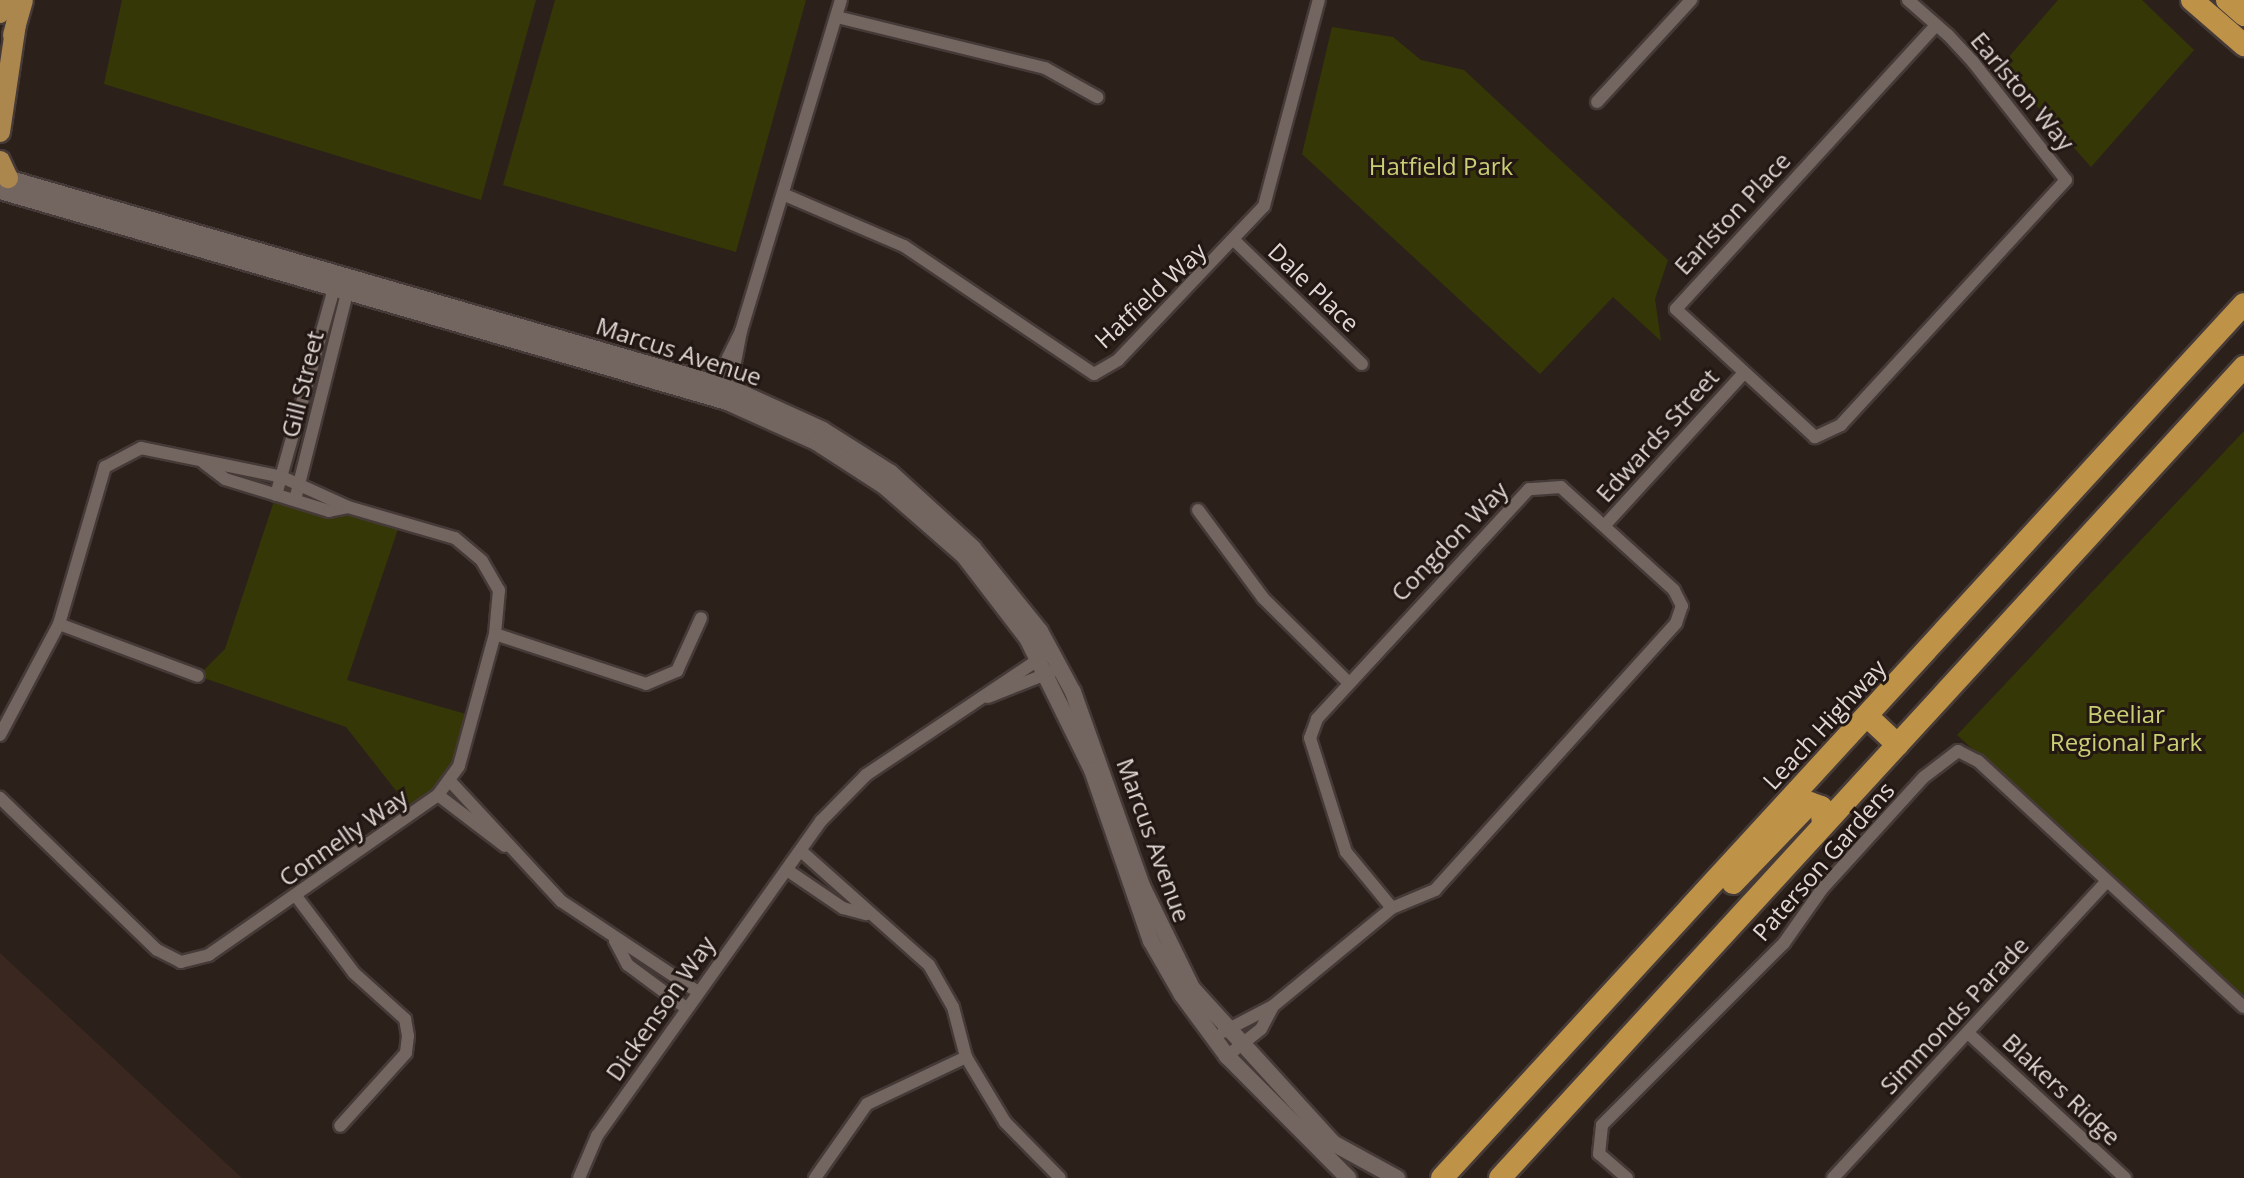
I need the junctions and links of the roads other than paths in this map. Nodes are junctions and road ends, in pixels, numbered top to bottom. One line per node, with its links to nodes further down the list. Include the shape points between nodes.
1 (4, 0): 11 (main road)
2 (23, 0): 11 (main road)
3 (841, 0): 10 (street)
4 (1319, 0): 21 (street, Hatfield Way, via 1281,162 1264,206)
5 (1691, 0): 16 (street)
6 (1908, 0): 12 (street, Earlston Way)
7 (2192, 0): 13 (highway)
8 (2227, 0): 9 (highway)
9 (2244, 15)
10 (837, 17): 15 (street, via 1045,68); 20 (street)
11 (8, 18): 14 (main road); 17 (main road)
12 (1936, 25): 19 (street, Earlston Way); 26 (street, Earlston Place, via 1676,309)
13 (2244, 45)
14 (0, 81)
15 (1097, 97)
16 (1597, 102)
17 (0, 132)
18 (2, 177): 22 (street, Marcus Avenue)
19 (2066, 180): 26 (street, Earlston Place, via 1825,436 1805,433)
20 (785, 195): 21 (street, Hatfield Way, via 904,246 1094,374 1118,360); 27 (street)
21 (1237, 243): 24 (street, Dale Place)
22 (343, 283): 27 (street, Marcus Avenue); 29 (street, Gill Street); 30 (street, Gill Street)
23 (2244, 304): 42 (highway, Leach Highway)
24 (1362, 364)
25 (2244, 367): 44 (highway)
26 (1741, 376): 35 (street, Edwards Street)
27 (720, 392): 39 (street, Marcus Avenue, via 816,442 884,486 964,556)
28 (204, 463): 29 (street, Connelly Way, via 229,462); 31 (street, Connelly Way, via 225,479); 37 (street, Connelly Way, via 141,448 105,467)
29 (282, 477): 30 (street, Connelly Way); 31 (street, Gill Street)
30 (300, 483): 32 (street, Gill Street); 33 (street, Connelly Way)
31 (276, 495): 32 (street, Connelly Way)
32 (295, 500): 33 (street, Connelly Way, via 329,511)
33 (348, 507): 38 (street, Connelly Way, via 455,538 482,561 499,590)
34 (1198, 510): 41 (street, via 1263,598)
35 (1605, 525): 41 (street, Congdon Way, via 1561,487 1529,489); 54 (street, Congdon Way, via 1674,590 1682,606 1676,623 1435,890)
36 (701, 618): 38 (street, via 677,671 646,684)
37 (59, 624): 40 (street); 43 (street, Connelly Way)
38 (495, 634): 45 (street, Connelly Way)
39 (1049, 663): 50 (street, Dickenson Way, via 866,775); 63 (street, Marcus Avenue, via 1151,941)
40 (198, 676)
41 (1346, 680): 54 (street, Congdon Way, via 1310,738 1346,852)
42 (1867, 716): 44 (highway); 56 (highway, Leach Highway)
43 (0, 735)
44 (1898, 745): 48 (highway)
45 (449, 780): 46 (street, Connelly Way); 49 (street)
46 (438, 795): 49 (street); 53 (street, Connelly Way)
47 (0, 798): 53 (street, Connelly Way, via 157,950 181,962 209,955)
48 (1823, 823): 56 (highway, via 1821,807 1810,803 1706,911); 73 (highway)
49 (505, 846): 57 (street)
50 (801, 851): 51 (street, Dickenson Way); 55 (street, via 854,894)
51 (787, 870): 55 (street, via 843,908); 58 (street, Dickenson Way)
52 (2106, 882): 60 (street, Paterson Gardens); 62 (street, Simmonds Parade); 74 (street, Paterson Gardens, via 1978,761 1958,751 1924,777 1822,889 1784,943 1602,1125 1599,1154)
53 (296, 896): 66 (street, via 354,973 405,1019 406,1053)
54 (1392, 908): 59 (street, Congdon Way)
55 (866, 914): 65 (street, via 929,965 953,1007)
56 (1676, 923): 72 (highway, Leach Highway)
57 (615, 941): 58 (street); 61 (street, via 628,965)
58 (698, 992): 61 (street, Dickenson Way)
59 (1273, 1006): 63 (street, Congdon Way); 64 (street, Congdon Way, via 1261,1029)
60 (2244, 1007)
61 (686, 1008): 67 (street, Dickenson Way, via 597,1136)
62 (1968, 1033): 75 (street, Simmonds Parade); 76 (street, Blakers Ridge)
63 (1220, 1035): 64 (street, Marcus Avenue)
64 (1232, 1052): 70 (street, Marcus Avenue); 71 (street, Marcus Avenue, via 1341,1151)
65 (966, 1057): 68 (street, via 867,1104); 69 (street, via 1005,1122)
66 (340, 1126)
67 (579, 1178)
68 (815, 1178)
69 (1060, 1178)
70 (1348, 1178)
71 (1397, 1178)
72 (1442, 1178)
73 (1500, 1178)
74 (1627, 1178)
75 (1833, 1178)
76 (2125, 1178)

